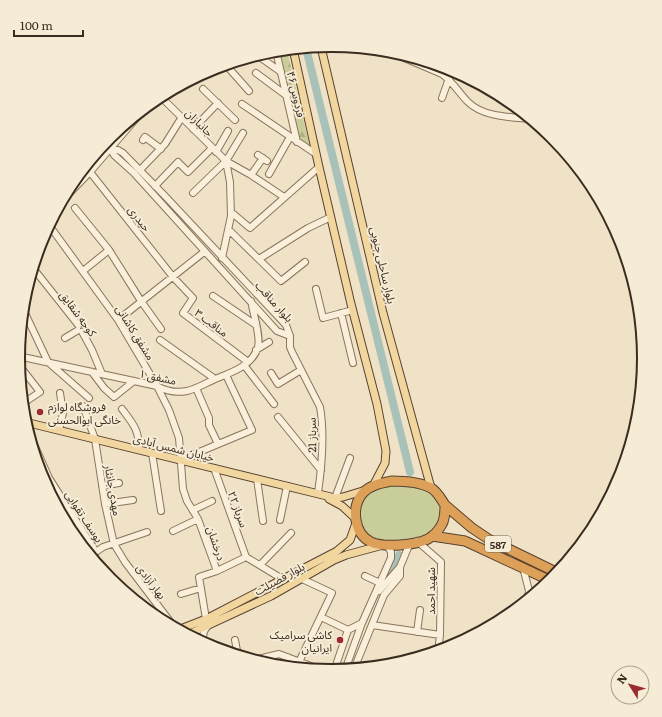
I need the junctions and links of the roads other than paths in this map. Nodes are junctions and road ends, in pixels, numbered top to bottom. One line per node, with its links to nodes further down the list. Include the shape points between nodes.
1 (323, 52): 108 (main road, بلوار ساحلی جنوبی, via 384,313)
2 (294, 55): 30 (main road)
3 (277, 57): 6 (street, فردوس ۴۶)
4 (263, 60): 6 (street)
5 (230, 70): 11 (street)
6 (281, 72): 12 (street, فردوس ۴۶)
7 (438, 72): 9 (street)
8 (256, 73): 12 (street)
9 (449, 79): 13 (street); 18 (street, via 475,108 503,117)
10 (203, 88): 15 (street)
11 (249, 91)
12 (287, 96): 26 (street, فردوس ۴۶)
13 (442, 98)
14 (165, 101): 17 (street, جانبازان)
15 (218, 103): 19 (street); 20 (street)
16 (242, 104): 24 (street)
17 (182, 118): 20 (street, جانبازان); 28 (street)
18 (520, 118)
19 (235, 120)
20 (193, 129): 29 (street, جانبازان)
21 (126, 131): 27 (street)
22 (228, 131): 29 (street)
23 (243, 133): 32 (street)
24 (290, 137): 26 (street); 36 (street)
25 (142, 140): 28 (street, via 145,137)
26 (297, 142): 30 (street)
27 (111, 149): 34 (street, بلوار مناقب, via 123,153); 35 (street); 48 (street, بلوار مناقب)
28 (161, 149): 34 (street)
29 (214, 150): 32 (street, جانبازان); 39 (street, via 188,172 178,162)
30 (316, 154): 33 (main road)
31 (262, 158): 37 (street)
32 (226, 161): 37 (street, جانبازان); 40 (street); 43 (street)
33 (319, 167): 41 (street); 44 (main road)
34 (140, 170): 39 (street, بلوار مناقب)
35 (90, 172): 38 (street); 54 (street, حیدری)
36 (269, 174)
37 (251, 175): 41 (street, جانبازان)
38 (85, 177)
39 (155, 186): 49 (street, بلوار مناقب)
40 (193, 193)
41 (284, 197): 43 (street, via 250,228)
42 (75, 208): 47 (street)
43 (231, 212): 45 (street)
44 (331, 217): 50 (street, via 308,228); 59 (main road)
45 (229, 230): 49 (street); 50 (street)
46 (53, 231): 52 (street, مشفق کاشانی)
47 (109, 250): 52 (street); 57 (street)
48 (204, 252): 54 (street); 58 (street, بلوار مناقب)
49 (222, 258): 66 (street, بلوار مناقب, via 286,326)
50 (259, 259): 51 (street, via 281,281)
51 (305, 262)
52 (83, 271): 62 (street, مشفق کاشانی)
53 (37, 273): 64 (street, کوچه شقایق)
54 (173, 277): 57 (street); 73 (street, مناقب ۳, via 193,298 183,313)
55 (316, 289): 60 (street, via 322,318)
56 (213, 296): 63 (street)
57 (141, 301): 62 (street); 65 (street)
58 (252, 301): 63 (street); 66 (street, بلوار مناقب, via 277,331)
59 (353, 310): 60 (street); 107 (main road, via 386,451 385,463)
60 (341, 313): 74 (street)
61 (28, 319): 72 (street)
62 (118, 320): 83 (street, مشفق کاشانی)
63 (256, 325): 70 (street, via 259,343)
64 (80, 329): 67 (street); 79 (street, کوچه شقایق)
65 (160, 329)
66 (290, 336): 75 (street, سرباز 21, via 290,347)
67 (65, 338)
68 (160, 340): 81 (street)
69 (269, 342): 70 (street)
70 (256, 350): 73 (street, مشفق ۱)
71 (25, 357): 72 (street, مشفق ۱)
72 (48, 362): 76 (street, مشفق ۱); 86 (street)
73 (246, 363): 80 (street, مشفق ۱); 88 (street)
74 (353, 363)
75 (301, 370): 77 (street, via 278,384); 101 (street, سرباز 21, via 320,407)
76 (92, 372): 79 (street, مشفق ۱); 82 (street, via 114,397)
77 (271, 373)
78 (26, 374): 87 (street, via 40,392)
79 (102, 374): 82 (street, مشفق ۱)
80 (226, 375): 81 (street, مشفق ۱); 95 (street, via 252,430)
81 (215, 379): 84 (street, مشفق ۱)
82 (134, 381): 83 (street, مشفق ۱)
83 (157, 386): 84 (street, مشفق ۱, via 172,391); 99 (street, مشفق کاشانی, via 178,430)
84 (196, 388): 95 (street)
85 (60, 393): 93 (street, via 63,413)
86 (89, 398)
87 (28, 400)
88 (274, 404)
89 (83, 406): 94 (street, مهدی جانثار)
90 (122, 409): 96 (street, via 136,427)
91 (278, 417): 101 (street)
92 (32, 424): 93 (main road, خیابان شمس آبادی)
93 (59, 430): 94 (main road, خیابان شمس آبادی)
94 (95, 439): 96 (main road, خیابان شمس آبادی); 105 (street, مهدی جانثار)
95 (218, 444): 99 (street)
96 (139, 450): 97 (main road, خیابان شمس آبادی)
97 (152, 453): 99 (main road, خیابان شمس آبادی); 116 (street)
98 (350, 458): 110 (street)
99 (180, 460): 100 (main road, خیابان شمس آبادی); 115 (street, درخشان, via 183,489)
100 (214, 468): 103 (main road, خیابان شمس آبادی); 129 (street, سرباز ۲۲)
101 (321, 470): 109 (street, سرباز 21)
102 (49, 478): 128 (street, یوسف تقوایی)
103 (257, 479): 106 (main road, خیابان شمس آبادی); 119 (street)
104 (119, 483): 105 (street)
105 (102, 486): 113 (street, مهدی جانثار)
106 (287, 486): 109 (main road, خیابان شمس آبادی); 118 (street)
107 (371, 487): 108 (highway, via 402,481); 110 (main road); 120 (highway, via 362,494 357,503)
108 (431, 488): 114 (highway)
109 (318, 494): 110 (main road); 120 (main road, via 342,506)
110 (335, 498)
111 (133, 500): 113 (street)
112 (212, 501): 115 (street)
113 (105, 504): 126 (street, مهدی جانثار)
114 (445, 505): 124 (highway, via 442,524); 133 (highway, 587, via 490,540)
115 (193, 510): 117 (street, درخشان)
116 (161, 511)
117 (198, 519): 121 (street); 134 (street, درخشان)
118 (280, 520)
119 (263, 521)
120 (356, 521): 127 (highway, via 360,533 365,538); 138 (main road, بلوار فضیلت, via 350,540 338,551)
121 (173, 531)
122 (147, 532): 126 (street)
123 (291, 533): 130 (street)
124 (432, 536): 125 (highway); 132 (highway, 587, via 465,541)
125 (414, 542): 127 (highway); 131 (street); 156 (street, شهید احمد, via 441,562)
126 (114, 544): 128 (street); 145 (street, بهار آزادی)
127 (386, 545): 137 (main road, بلوار فضیلت, via 346,555); 139 (street, via 391,552 391,558)
128 (96, 552)
129 (246, 557): 130 (street); 134 (street)
130 (260, 564): 138 (street)
131 (400, 567): 143 (street); 150 (street, via 400,576 384,595)
132 (523, 568): 136 (highway, 587); 141 (street)
133 (552, 570)
134 (217, 571): 140 (street, درخشان, via 199,577)
135 (365, 576): 139 (street)
136 (544, 578)
137 (302, 579): 147 (street, via 332,593); 152 (main road, بلوار فضیلت)
138 (284, 580): 148 (main road, بلوار فضیلت)
139 (380, 583): 143 (street)
140 (201, 588): 142 (street); 148 (street)
141 (529, 592)
142 (181, 594)
143 (375, 595): 149 (street)
144 (420, 610): 155 (street)
145 (163, 612): 146 (street, بهار آزادی)
146 (166, 616)
147 (321, 617): 153 (street); 166 (street)
148 (206, 619): 151 (main road, بلوار فضیلت)
149 (362, 623): 153 (street); 158 (street)
150 (372, 625): 155 (street); 160 (street)
151 (185, 627)
152 (207, 627): 154 (main road, بلوار فضیلت); 157 (street)
153 (348, 630): 169 (street)
154 (194, 632)
155 (417, 632): 156 (street)
156 (440, 635): 161 (street, شهید احمد)
157 (203, 636)
158 (356, 639): 160 (street); 170 (street)
159 (235, 640): 162 (street)
160 (364, 643): 168 (street)
161 (439, 644)
162 (237, 649)
163 (265, 657): 164 (street, via 279,654)
164 (288, 657): 165 (street); 166 (street)
165 (287, 661)
166 (300, 662): 167 (street)
167 (303, 663)
168 (356, 663)
169 (336, 664)
170 (347, 664)

